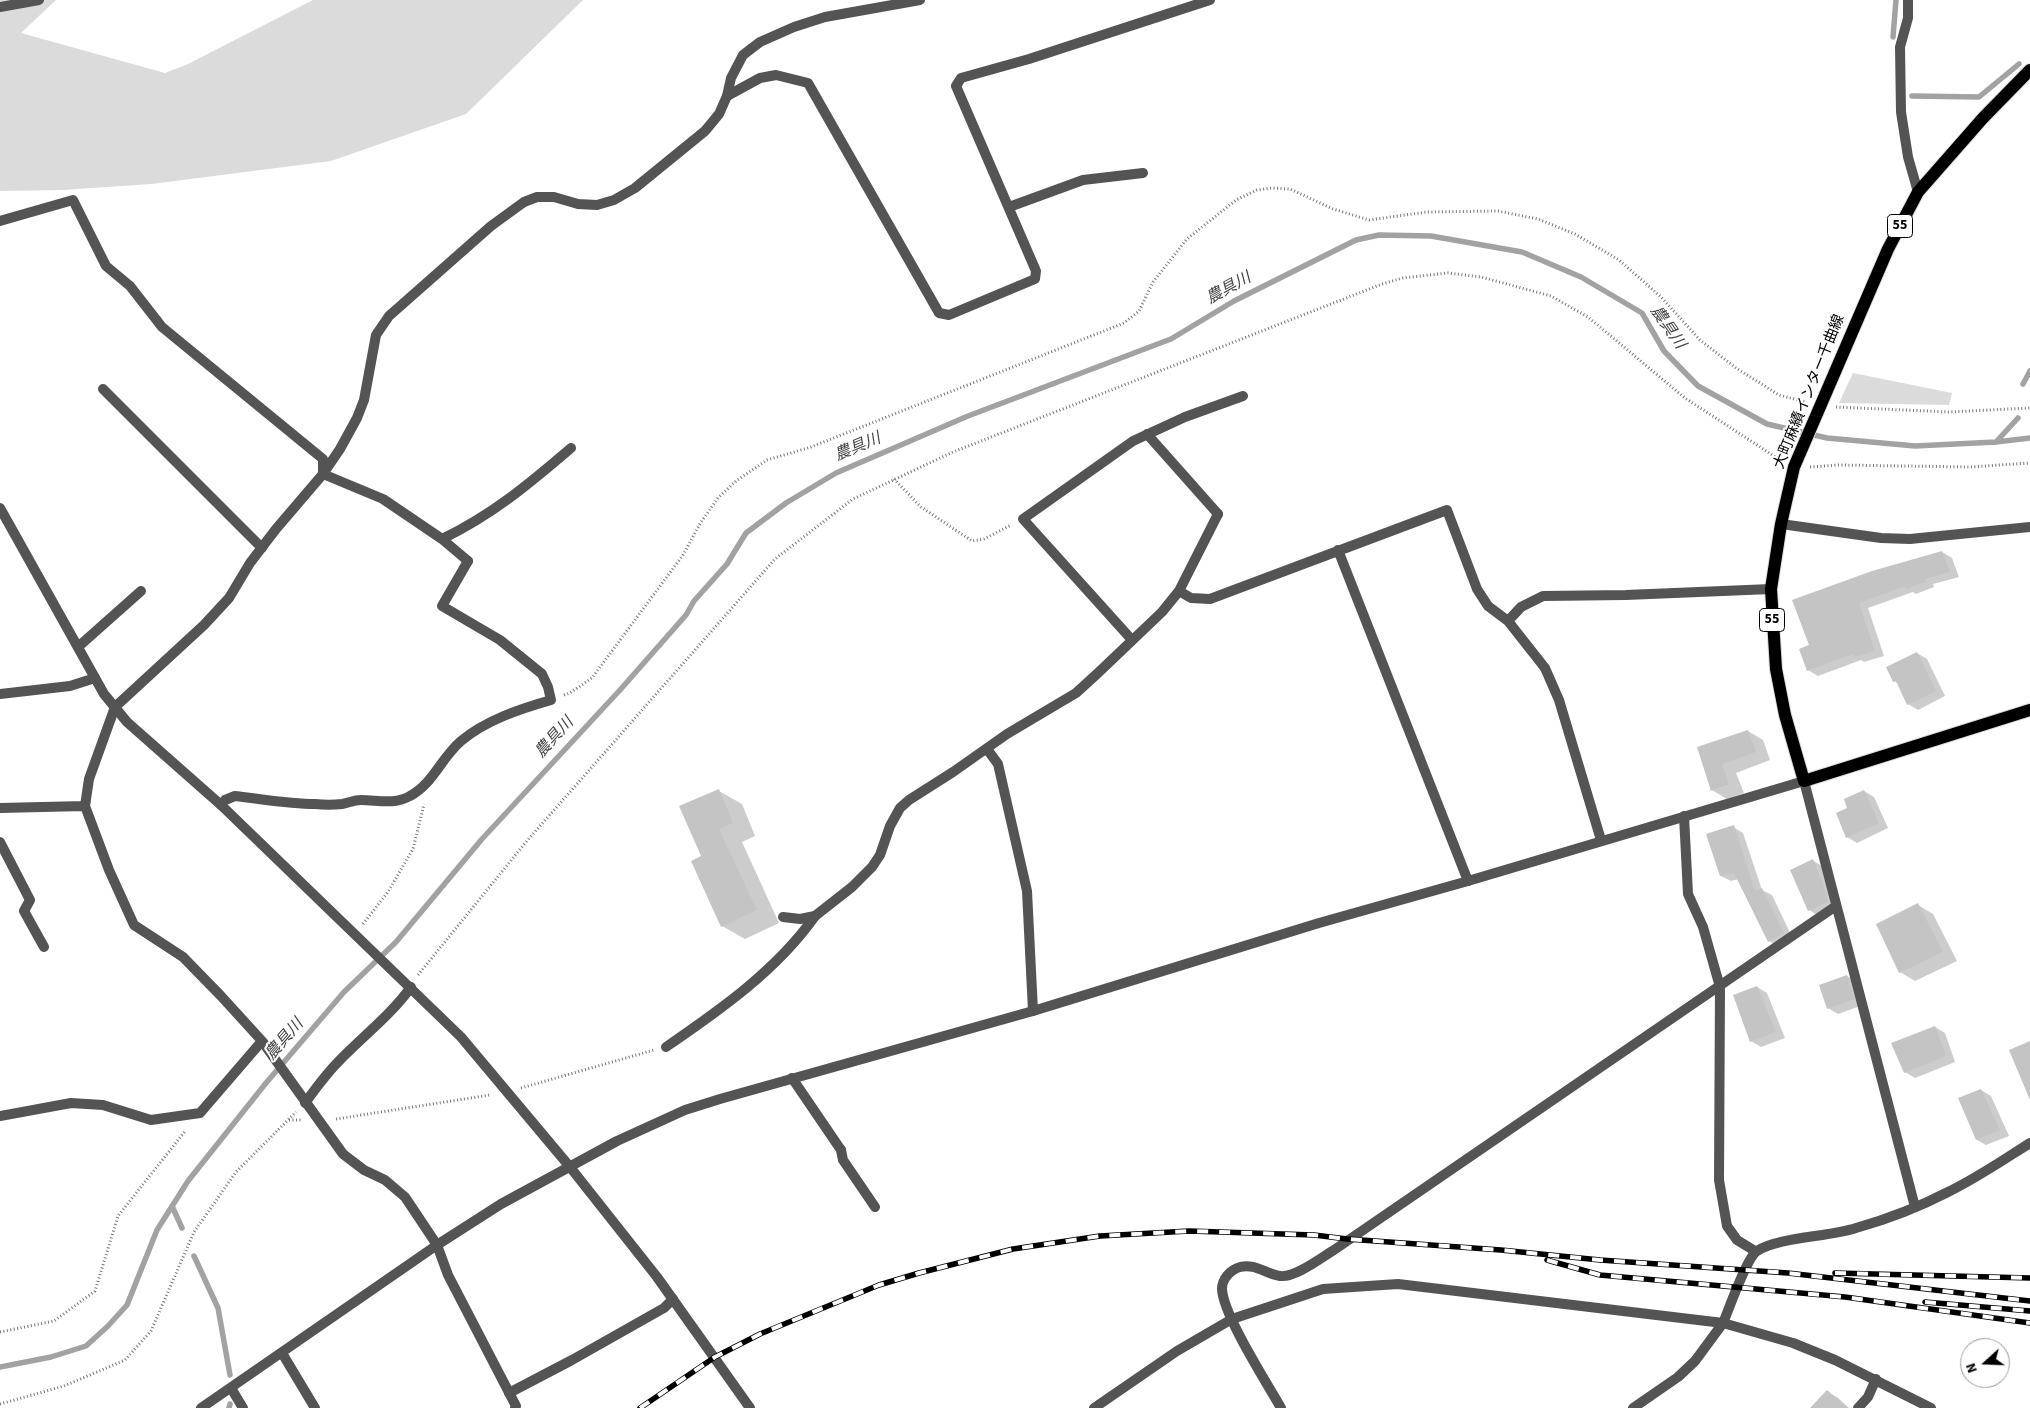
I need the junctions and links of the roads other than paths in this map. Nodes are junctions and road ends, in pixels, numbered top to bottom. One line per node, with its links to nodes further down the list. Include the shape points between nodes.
1 (38, 0): 5 (street)
2 (920, 0): 7 (street, via 826,17 760,42 743,55 731,78)
3 (1210, 0): 10 (street, via 1028,60 961,78 956,86)
4 (1908, 0): 9 (street, via 1908,18 1900,47 1902,112 1908,157)
5 (0, 7)
6 (2028, 73): 9 (main road, 大町麻績インター千曲線 / 55)
7 (727, 96): 10 (street, via 760,78 776,75 808,83 939,314 949,315 1035,279 1036,271); 16 (street, via 719,114 705,131 634,188 614,200 597,205 554,197 537,197 524,202 491,226 390,316 376,335 370,376 357,418)
8 (1143, 172): 10 (street, via 1083,180)
9 (1918, 192): 18 (main road, 大町麻績インター千曲線 / 55, via 1888,248 1797,459)
10 (1009, 207)
11 (0, 221): 16 (street, via 73,200 106,266 130,286 162,327 323,459)
12 (103, 389): 21 (street)
13 (1243, 396): 14 (street)
14 (1147, 434): 25 (street, via 1218,514); 27 (street, via 1022,519)
15 (571, 448): 20 (street, via 502,505 472,525)
16 (323, 474): 20 (street, via 383,499); 21 (street)
17 (0, 508): 28 (street)
18 (1781, 524): 19 (street, via 1910,539); 23 (main road, 大町麻績インター千曲線 / 55)
19 (2030, 527)
20 (442, 539): 35 (street, via 468,561 442,606 500,640 542,674 551,700 504,716 461,741 436,768 429,782 409,797 383,803 358,800 313,804 235,796)
21 (262, 548): 31 (street, via 229,598)
22 (1338, 550): 25 (street, via 1210,599 1191,598); 26 (street, via 1447,510 1477,589 1488,606); 41 (street)
23 (1771, 589): 26 (street, via 1543,596 1521,607); 34 (main road, 大町麻績インター千曲線 / 55, via 1776,669)
24 (141, 590): 28 (street)
25 (1179, 591): 27 (street)
26 (1508, 621): 39 (street, via 1545,668 1559,700)
27 (1132, 640): 33 (street, via 1076,693)
28 (78, 647): 29 (street)
29 (95, 678): 30 (street, via 70,686); 31 (street)
30 (0, 694)
31 (115, 707): 35 (street, via 127,722); 36 (street, via 90,779)
32 (2030, 710): 34 (main road)
33 (987, 749): 43 (street, via 900,808 872,867); 48 (street, via 998,764 1027,891)
34 (1804, 781): 38 (street); 42 (street)
35 (220, 805): 46 (street)
36 (85, 806): 37 (street); 49 (street, via 134,925 183,956)
37 (0, 808)
38 (1684, 816): 39 (street); 47 (street, via 1688,894 1703,927)
39 (1601, 840): 41 (street)
40 (0, 842): 45 (street, via 30,900 24,911)
41 (1468, 881): 48 (street)
42 (1836, 906): 47 (street); 57 (street)
43 (815, 916): 44 (street, via 800,919); 50 (street, via 785,952 722,1009)
44 (783, 917)
45 (44, 947)
46 (408, 984): 52 (street, via 401,1002); 55 (street, via 461,1037)
47 (1720, 987): 59 (street, via 1719,1180 1727,1226 1737,1240); 61 (street, via 1297,1272 1281,1276 1251,1266 1238,1267 1227,1275 1222,1289)
48 (1033, 1011): 51 (street)
49 (265, 1046): 52 (street); 53 (street, via 200,1113 151,1120 103,1105 71,1103)
50 (666, 1047)
51 (792, 1078): 55 (street, via 685,1110); 56 (street)
52 (302, 1099): 58 (street, via 343,1154 405,1196)
53 (0, 1116)
54 (2030, 1143): 57 (street)
55 (570, 1167): 58 (street, via 501,1204); 60 (street)
56 (876, 1207)
57 (1915, 1208): 59 (street, via 1856,1228 1769,1245)
58 (437, 1245): 63 (street); 66 (street, via 448,1275)
59 (1755, 1251): 62 (street)
60 (673, 1299): 66 (street, via 664,1308); 71 (street)
61 (1232, 1319): 62 (street, via 1323,1289 1398,1284); 72 (street, via 1177,1351); 73 (street)
62 (1723, 1323): 64 (street, via 1793,1343); 74 (street, via 1695,1361)
63 (282, 1353): 65 (street); 69 (street)
64 (1876, 1379): 75 (street, via 1868,1397); 76 (street)
65 (231, 1388): 67 (street); 68 (street)
66 (509, 1392): 70 (street)
67 (201, 1408)
68 (243, 1408)
69 (315, 1408)
70 (515, 1408)
71 (750, 1408)
72 (1094, 1408)
73 (1281, 1408)
74 (1633, 1408)
75 (1858, 1408)
76 (1931, 1408)

